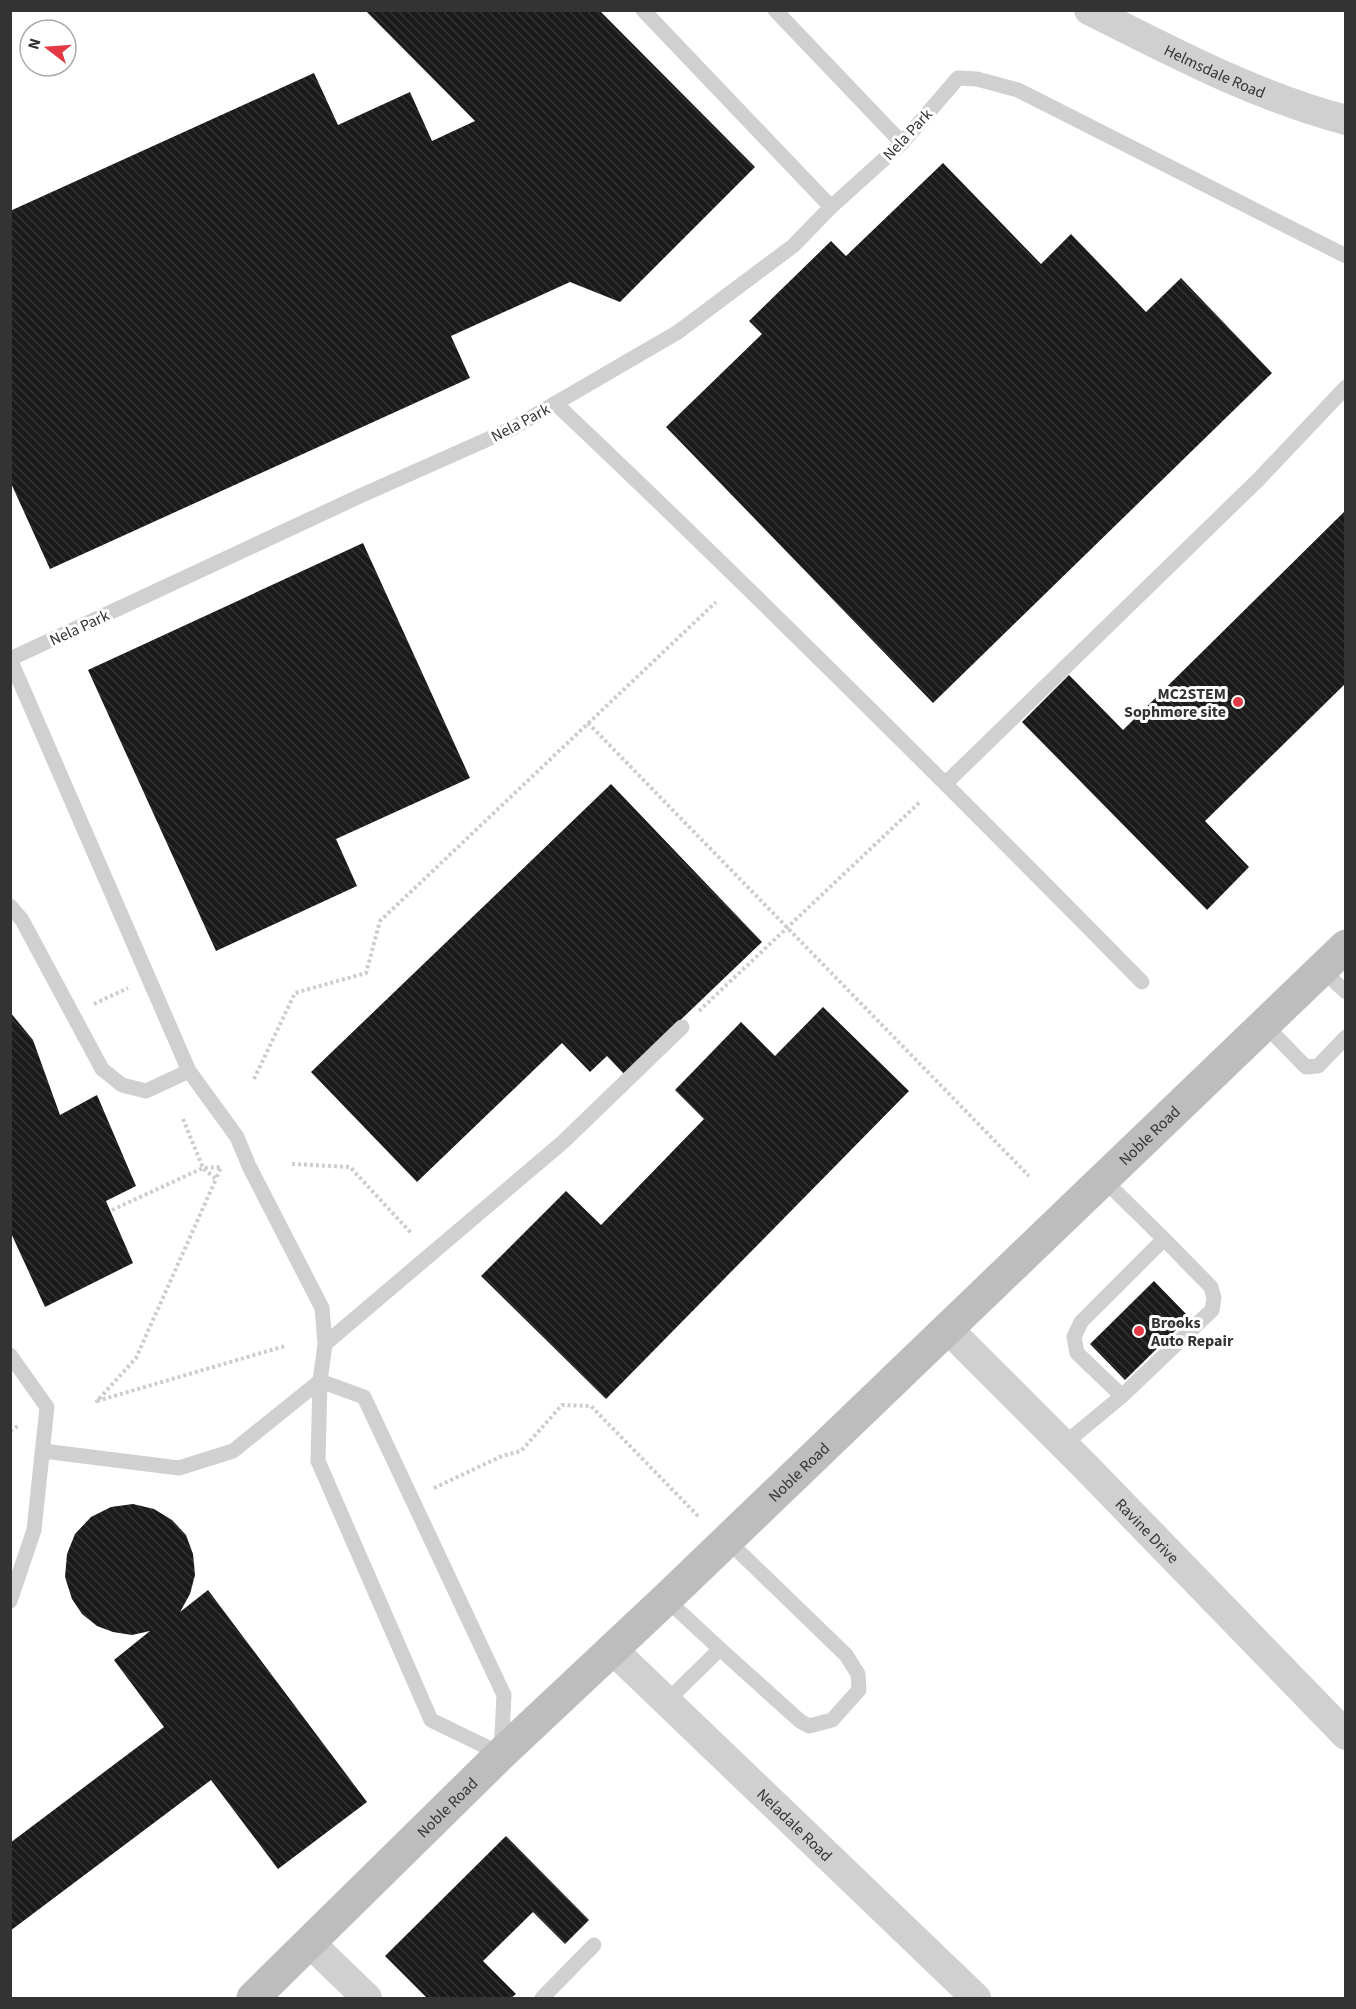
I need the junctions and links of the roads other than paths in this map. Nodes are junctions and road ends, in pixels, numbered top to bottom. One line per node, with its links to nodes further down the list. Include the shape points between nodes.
1 (643, 10): 6 (lane)
2 (776, 10): 5 (lane)
3 (1089, 10): 4 (street, Helmsdale Road, via 1239,84)
4 (1346, 120)
5 (902, 143): 6 (lane, Nela Park); 7 (lane, Nela Park, via 958,78 977,79 1018,90)
6 (831, 207): 9 (lane, Nela Park, via 793,246 678,332)
7 (1346, 256)
8 (1346, 387): 11 (lane, via 1258,480)
9 (555, 404): 10 (lane, Nela Park, via 513,428); 11 (lane, via 677,518)
10 (10, 659): 20 (lane)
11 (946, 783): 15 (lane)
12 (10, 906): 20 (lane, via 22,920 102,1069 122,1085 146,1090)
13 (1346, 946): 14 (main road, Noble Road)
14 (1321, 969): 16 (lane); 17 (main road, Noble Road)
15 (1142, 982)
16 (1346, 992)
17 (1264, 1024): 19 (lane, via 1306,1066 1318,1066); 21 (main road, Noble Road)
18 (682, 1027): 24 (lane, via 563,1142)
19 (1346, 1037)
20 (189, 1071): 24 (lane, via 237,1137 322,1308)
21 (1102, 1178): 22 (lane); 23 (main road, Noble Road)
22 (1164, 1239): 27 (lane, via 1081,1322 1074,1337 1077,1353); 27 (lane, via 1211,1287 1212,1310)
23 (947, 1328): 28 (street, Ravine Drive); 30 (main road, Noble Road)
24 (325, 1344): 26 (lane)
25 (10, 1355): 29 (lane, via 47,1407)
26 (320, 1381): 29 (lane, via 233,1451 179,1468); 37 (lane, via 364,1397 504,1695); 37 (lane, via 318,1461 431,1720)
27 (1122, 1396): 28 (lane)
28 (1064, 1444): 36 (street, Ravine Drive)
29 (43, 1451): 32 (lane, via 34,1530)
30 (726, 1539): 31 (main road, Noble Road); 33 (lane, via 846,1655 858,1674 859,1690 832,1720 809,1726)
31 (666, 1599): 33 (lane); 34 (main road, Noble Road)
32 (10, 1601)
33 (720, 1649): 35 (lane)
34 (613, 1650): 35 (street, Neladale Road); 37 (main road, Noble Road)
35 (667, 1701): 43 (street, Neladale Road)
36 (1343, 1728)
37 (501, 1754): 38 (main road, Noble Road)
38 (310, 1943): 40 (main road, Noble Road); 41 (street)
39 (594, 1945): 42 (lane)
40 (261, 1996)
41 (367, 1998)
42 (542, 1998)
43 (976, 1998)

